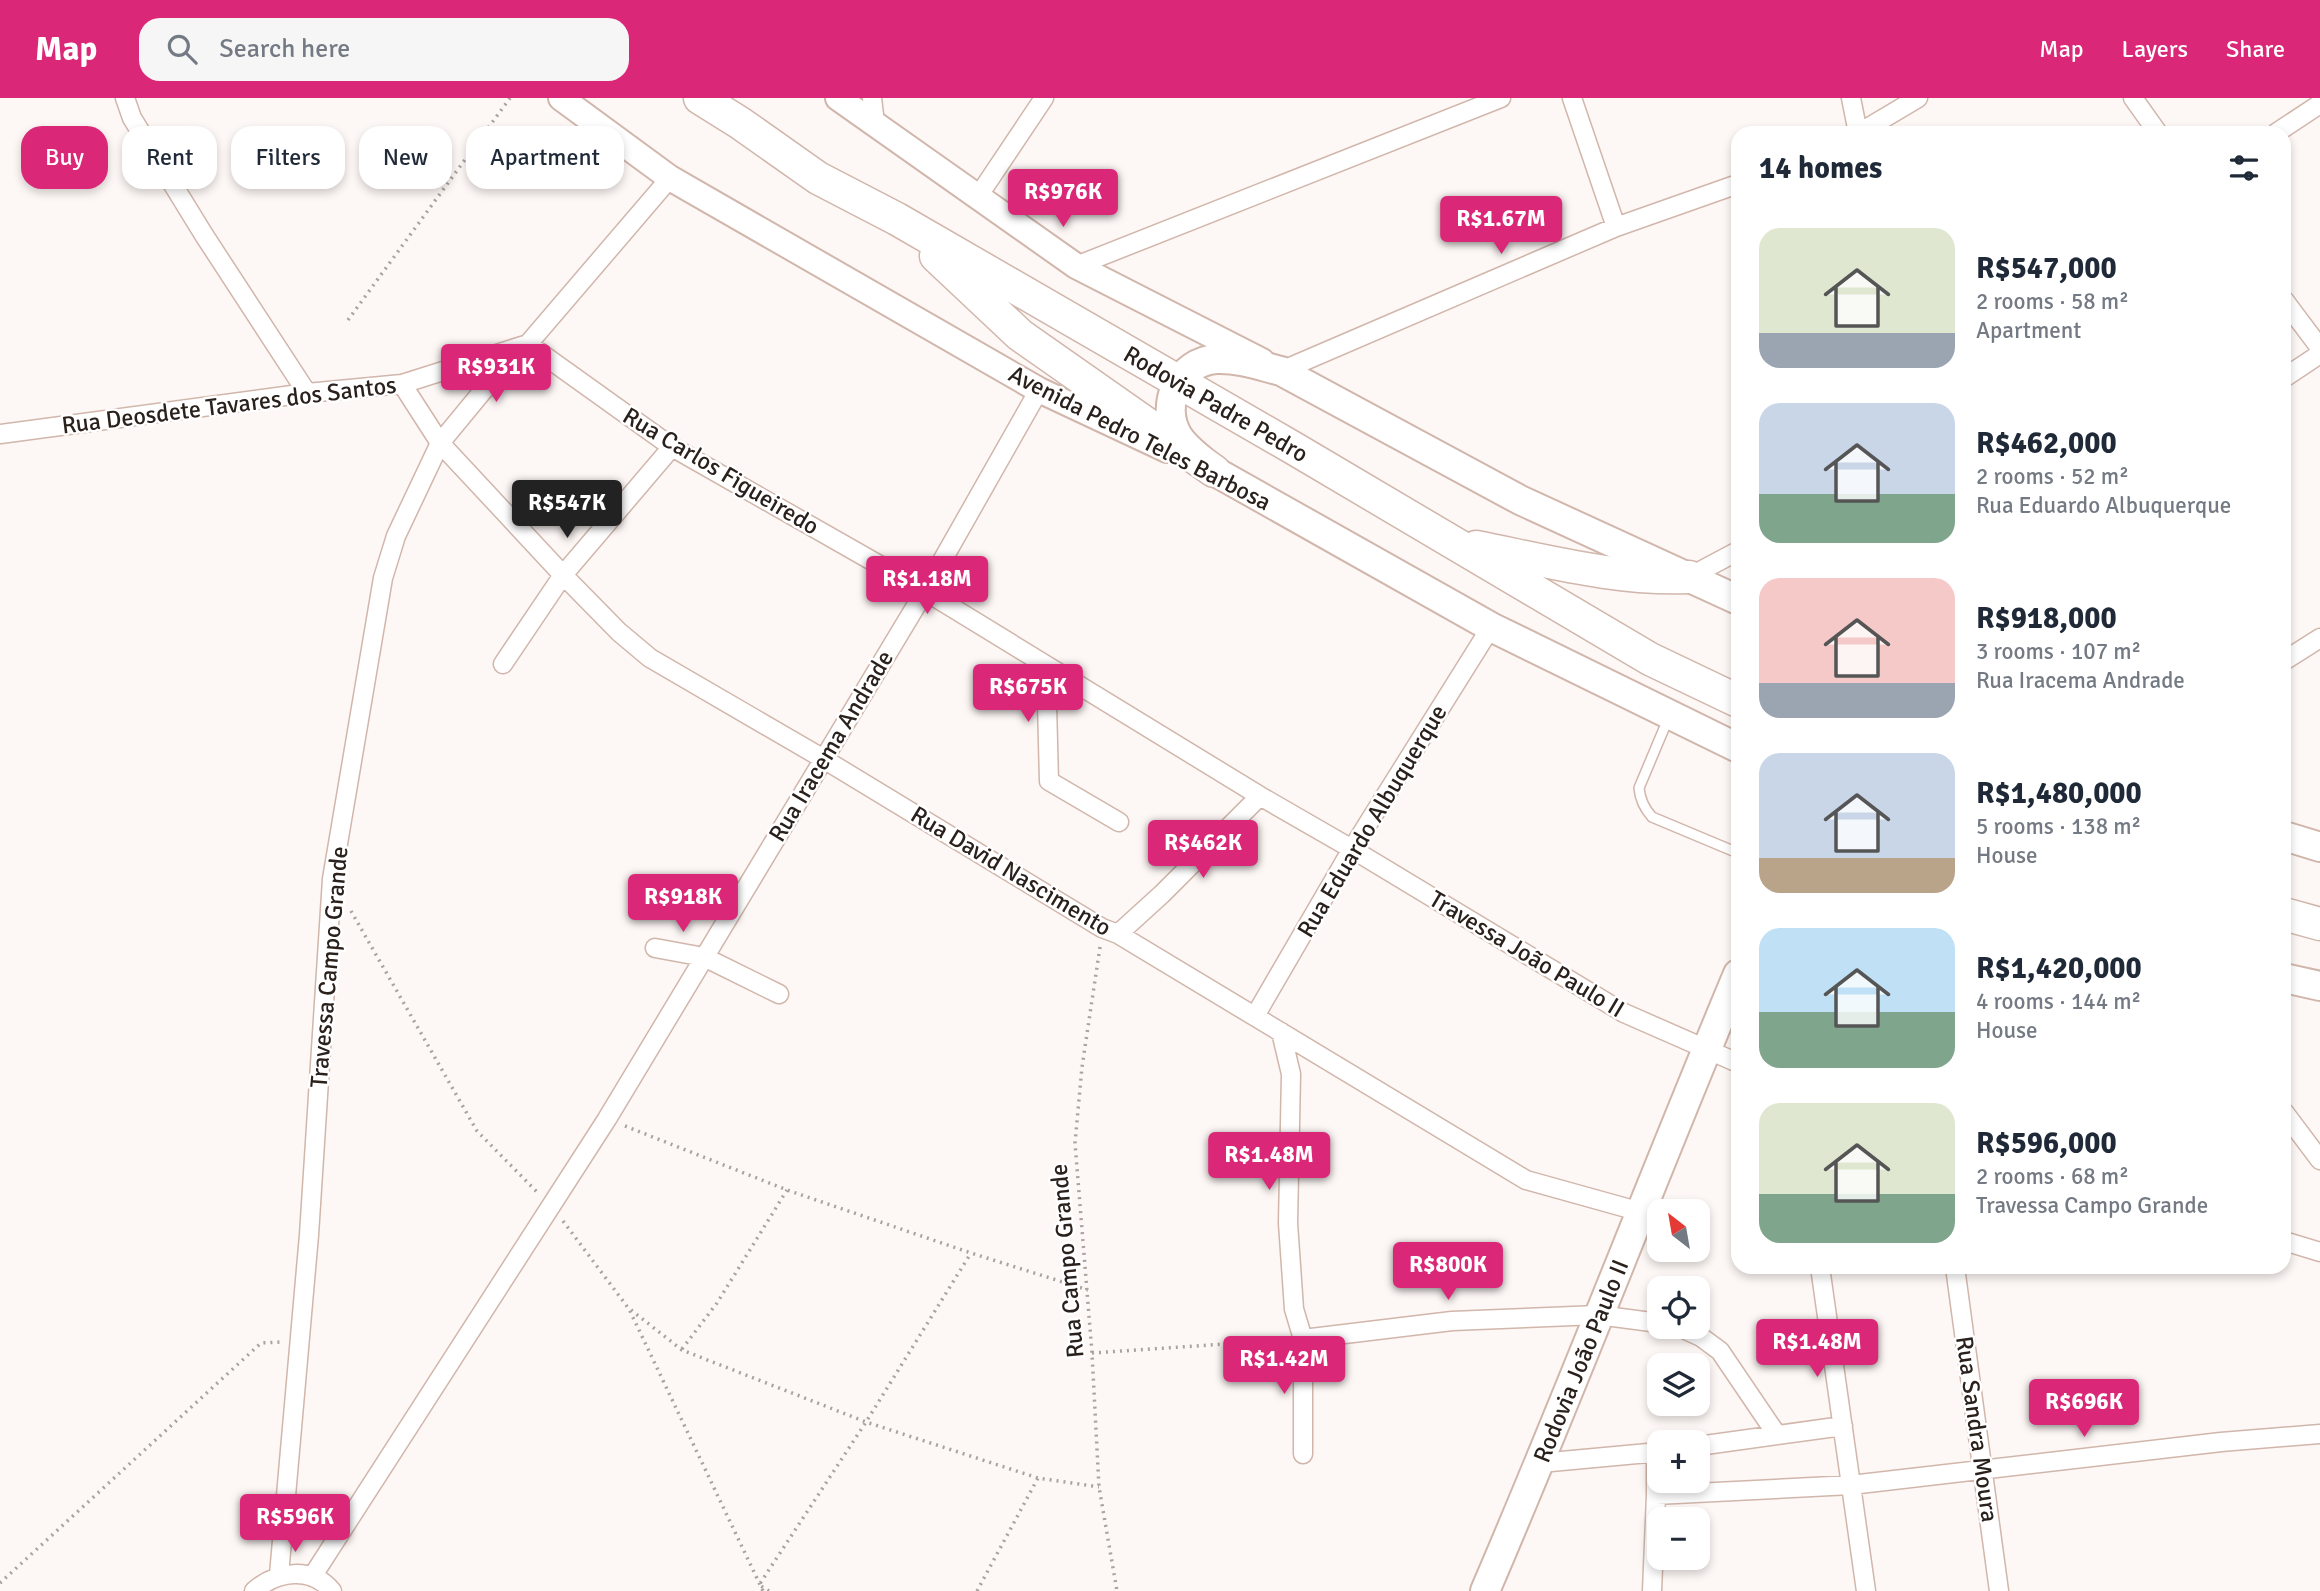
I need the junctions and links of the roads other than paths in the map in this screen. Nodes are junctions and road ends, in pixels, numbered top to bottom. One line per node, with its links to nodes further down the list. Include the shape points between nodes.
1 (125, 98): 33 (street, via 132,118 204,235)
2 (561, 98): 18 (street, Avenida Pedro Teles Barbosa)
3 (700, 98): 21 (highway, Rodovia Padre Pedro, via 818,178)
4 (838, 98): 13 (street)
5 (872, 98): 13 (street)
6 (1044, 98): 20 (street)
7 (1501, 98): 23 (street)
8 (1572, 98): 22 (street)
9 (1851, 98): 14 (street)
10 (1918, 98): 15 (street)
11 (2133, 98): 16 (street)
12 (2320, 104): 17 (street)
13 (875, 123): 20 (street)
14 (1857, 126)
15 (1870, 126)
16 (2153, 126)
17 (2287, 126)
18 (670, 178): 25 (street); 32 (street, Avenida Pedro Teles Barbosa)
19 (1731, 186): 22 (street)
20 (977, 198): 23 (street)
21 (897, 219): 30 (highway, Rodovia Padre Pedro); 37 (highway, via 1020,335)
22 (1616, 227): 28 (street)
23 (1076, 266): 28 (street)
24 (2291, 309): 26 (street)
25 (528, 344): 31 (street, Rua Deosdete Tavares dos Santos); 35 (street, Travessa Campo Grande); 36 (street, Rua Carlos Figueiredo)
26 (2320, 348)
27 (2320, 354): 29 (street)
28 (1281, 371): 30 (main road, via 1217,359 1196,364); 41 (main road, via 1520,500)
29 (2291, 373)
30 (1178, 382): 37 (main road, via 1170,413 1178,437); 38 (highway, Rodovia Padre Pedro)
31 (402, 384): 33 (street, Rua Deosdete Tavares dos Santos); 35 (street)
32 (1039, 390): 37 (street, Avenida Pedro Teles Barbosa); 42 (street, Rua Iracema Andrade)
33 (307, 393): 34 (street, Rua Deosdete Tavares dos Santos)
34 (0, 434)
35 (440, 443): 40 (street, Rua David Nascimento); 93 (street, Travessa Campo Grande, via 396,536 383,578 332,879 309,1235)
36 (672, 447): 40 (street); 42 (street, Rua Carlos Figueiredo)
37 (1214, 471): 44 (main road, Avenida Pedro Teles Barbosa)
38 (1450, 541): 41 (highway, via 1583,569 1648,578); 49 (highway, Rodovia Padre Pedro, via 1650,659)
39 (1731, 555): 41 (street)
40 (563, 575): 47 (street); 52 (street, Rua David Nascimento, via 650,658)
41 (1689, 577): 43 (main road)
42 (925, 591): 48 (street, Rua Carlos Figueiredo); 52 (street, Rua Iracema Andrade)
43 (1731, 597)
44 (1491, 628): 50 (main road, Avenida Pedro Teles Barbosa); 57 (street, Rua Eduardo Albuquerque)
45 (2320, 638): 46 (street)
46 (2291, 657)
47 (503, 664)
48 (1046, 666): 53 (street, Rua Carlos Figueiredo); 54 (street, via 1049,781)
49 (1731, 698)
50 (1670, 715): 51 (main road, Avenida Pedro Teles Barbosa); 58 (lane, via 1639,788 1640,799 1652,817)
51 (1729, 743)
52 (822, 758): 61 (street, Rua David Nascimento); 63 (street, Rua Iracema Andrade)
53 (1260, 796): 57 (street, Rua Carlos Figueiredo); 61 (street, via 1162,894)
54 (1119, 822)
55 (2291, 838): 56 (main road)
56 (2320, 847)
57 (1352, 849): 68 (street, Rua Eduardo Albuquerque); 70 (street, Travessa João Paulo II, via 1624,1013)
58 (1731, 850)
59 (2291, 916): 60 (highway)
60 (2320, 924)
61 (1110, 931): 68 (street, Rua David Nascimento)
62 (655, 948): 63 (street)
63 (704, 957): 67 (street); 94 (street, Rua Iracema Andrade, via 552,1206)
64 (2291, 980): 65 (main road)
65 (2320, 986)
66 (1731, 990): 70 (main road, Rodovia João Paulo II)
67 (779, 994)
68 (1255, 1016): 69 (street, Rua David Nascimento)
69 (1281, 1032): 74 (street, Rua David Nascimento, via 1526,1180); 81 (street, via 1291,1074 1291,1286)
70 (1706, 1049): 71 (street, Travessa João Paulo II); 74 (main road, Rodovia João Paulo II)
71 (1731, 1060)
72 (2291, 1121): 73 (street)
73 (2320, 1160)
74 (1641, 1212): 79 (main road, Rodovia João Paulo II)
75 (2291, 1243): 76 (street)
76 (2320, 1252)
77 (1821, 1274): 83 (street)
78 (1956, 1274): 90 (street, Rua Sandra Moura)
79 (1598, 1315): 80 (street); 81 (street, via 1452,1321); 89 (main road, Rodovia João Paulo II)
80 (1647, 1321)
81 (1303, 1339): 88 (street)
82 (1704, 1339): 85 (street, via 1720,1351)
83 (1843, 1426): 85 (street); 91 (street)
84 (2320, 1434): 90 (street)
85 (1777, 1435): 86 (street)
86 (1710, 1445)
87 (1647, 1453): 89 (street)
88 (1303, 1454)
89 (1540, 1463): 97 (main road, Rodovia João Paulo II)
90 (1982, 1470): 91 (street); 100 (street, Rua Sandra Moura)
91 (1852, 1485): 92 (street); 99 (street)
92 (1656, 1495): 98 (street)
93 (279, 1575): 94 (street); 95 (street)
94 (312, 1577): 96 (street)
95 (254, 1591)
96 (332, 1591)
97 (1485, 1591)
98 (1652, 1591)
99 (1866, 1591)
100 (1999, 1591)

